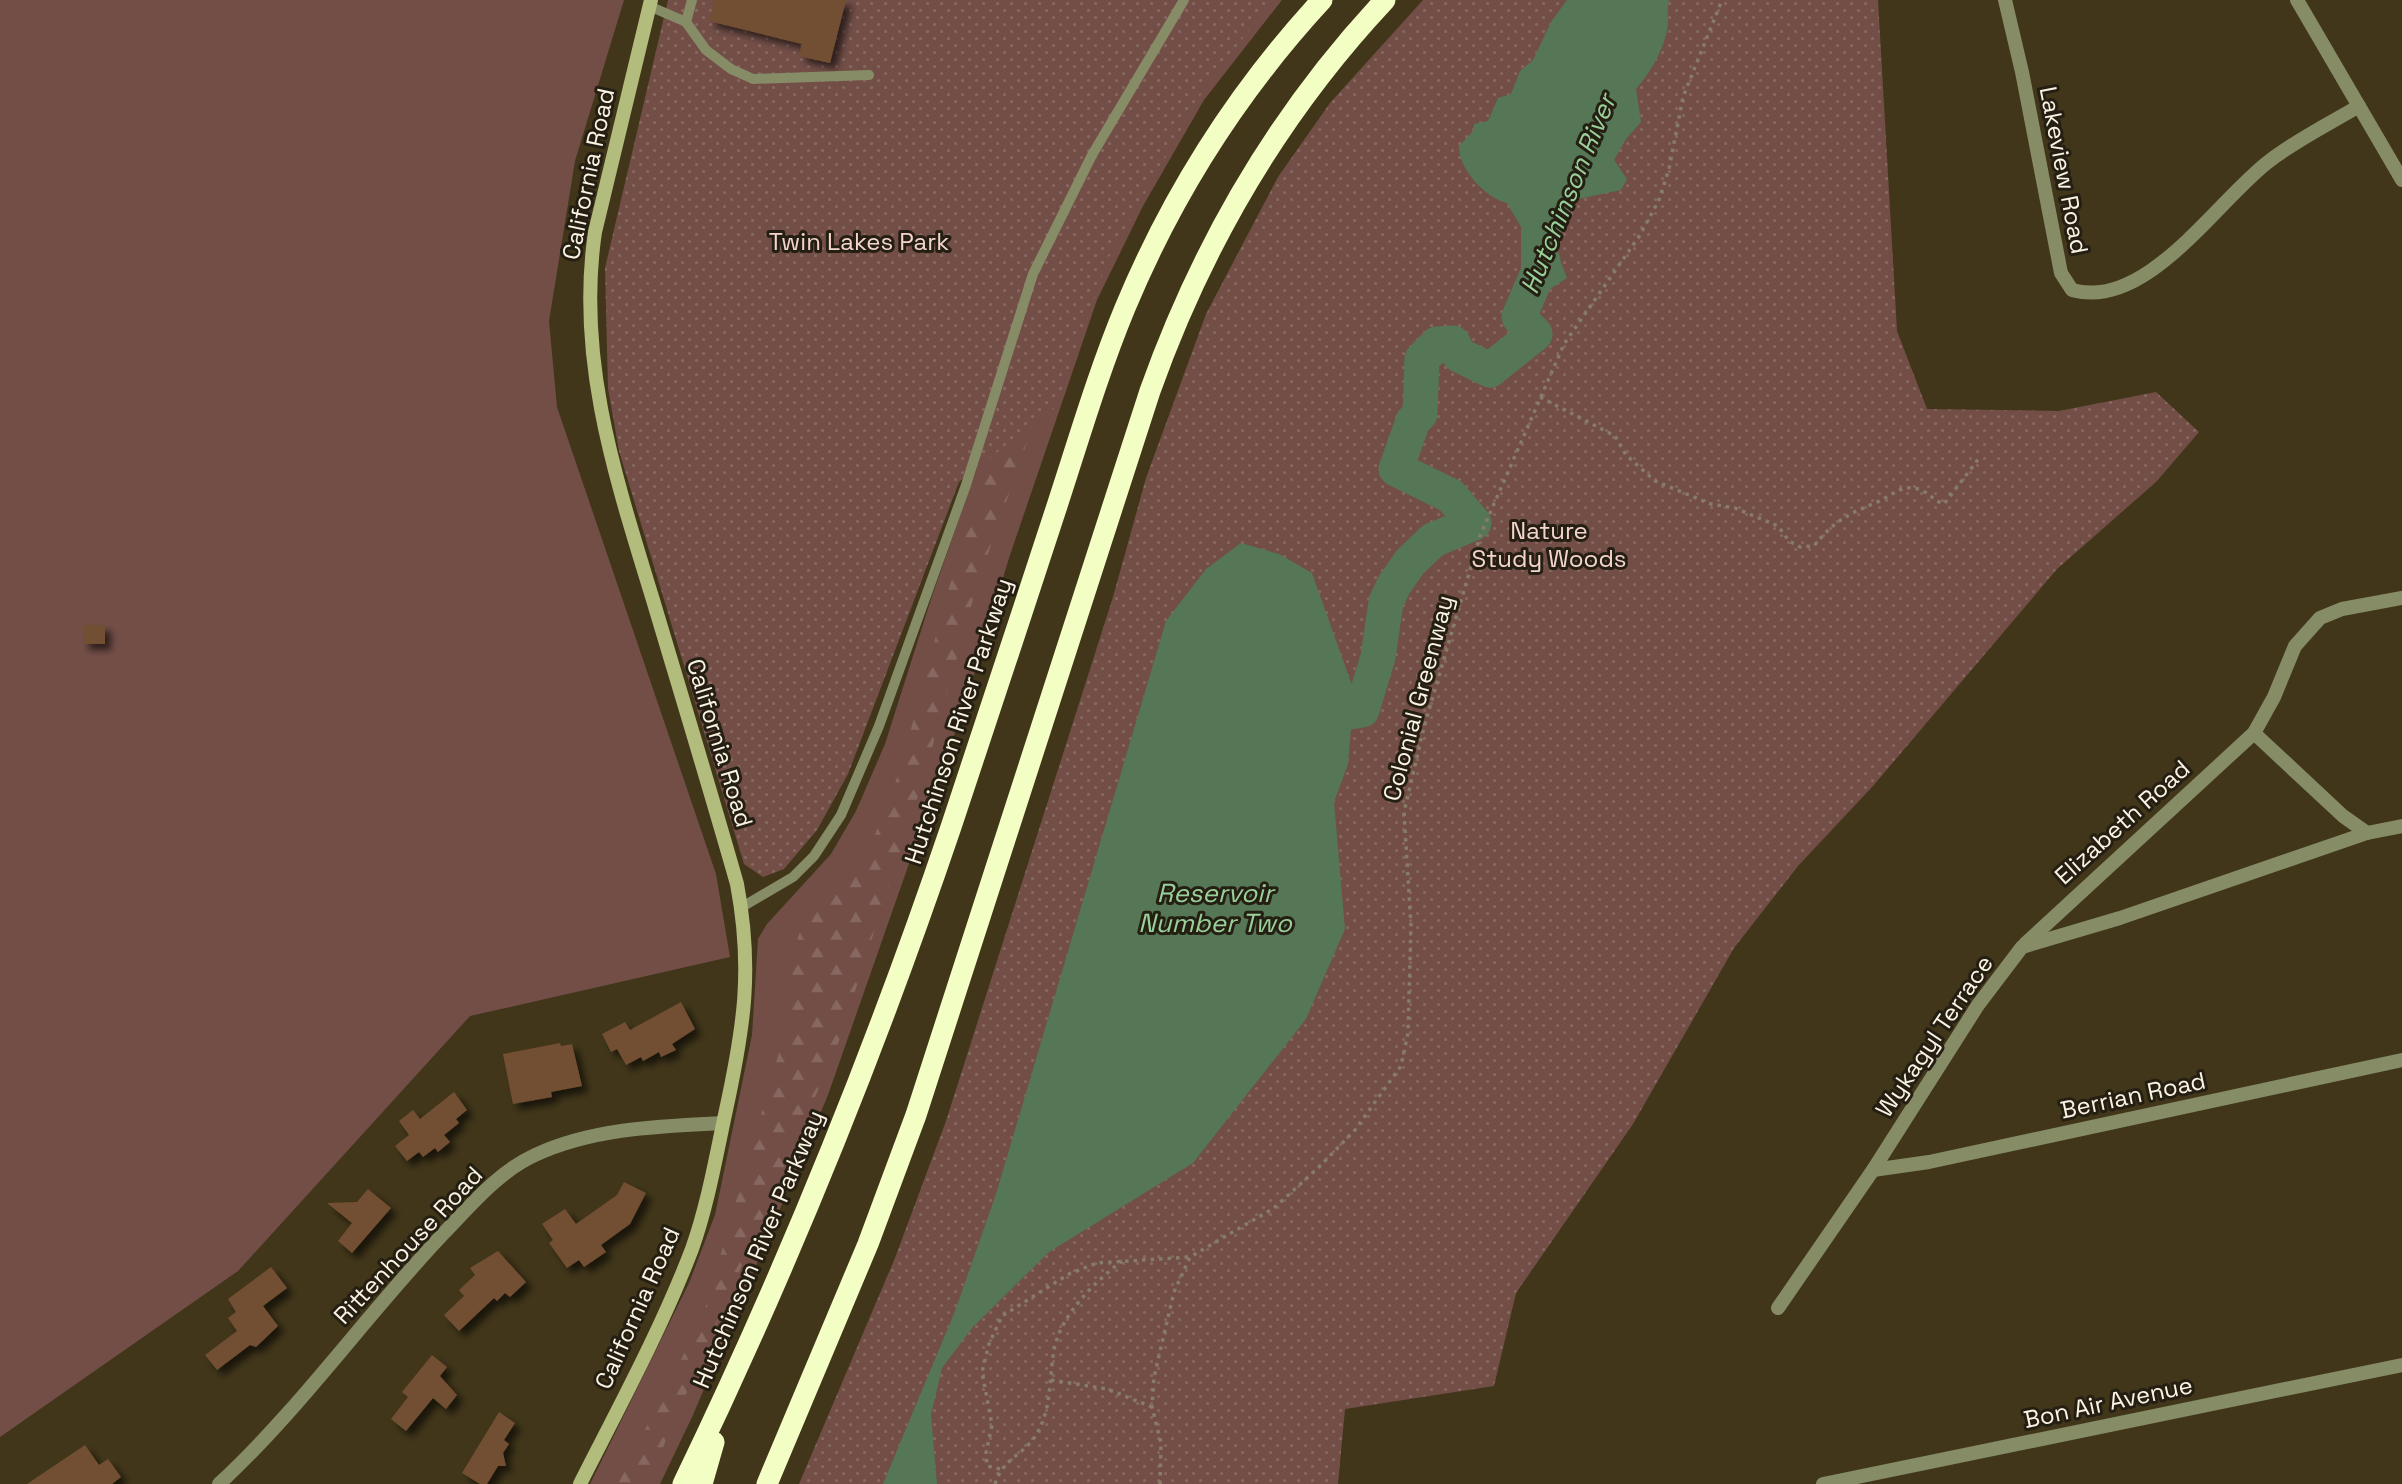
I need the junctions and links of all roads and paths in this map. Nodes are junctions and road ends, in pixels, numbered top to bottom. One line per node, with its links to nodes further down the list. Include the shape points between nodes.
1 (692, 0): 9 (lane)
2 (1184, 0): 19 (lane, via 1092,155 1033,274 966,485 879,726 841,815 814,856 793,877)
3 (1322, 0): 28 (highway, Hutchinson River Parkway, via 1275,53 1199,163 1125,308 912,938 808,1205)
4 (1385, 0): 36 (highway, via 1339,51 1269,146 1221,228 1175,324 916,1115 868,1244)
5 (1722, 0): 13 (path, Colonial Greenway, via 1683,97 1659,200 1564,344)
6 (2005, 0): 11 (street, Lakeview Road, via 2062,272 2072,289 2105,293 2156,266 2268,162)
7 (2297, 0): 11 (street)
8 (650, 3): 9 (lane); 19 (main road, California Road, via 595,232 590,264 592,357 614,473)
9 (686, 22): 10 (lane, via 706,50 753,79)
10 (869, 75)
11 (2359, 106): 12 (street)
12 (2402, 180)
13 (1539, 397): 14 (path, via 1615,436 1626,455 1654,481 1778,526 1800,547 1814,546 1829,527 1901,488 1920,489 1944,504); 24 (path, Colonial Greenway, via 1480,536 1424,727 1405,812 1411,926 1408,1033 1401,1066 1355,1130 1320,1167 1274,1208)
14 (1980, 457)
15 (2402, 598): 16 (street, Elizabeth Road, via 2342,609 2320,618 2295,646)
16 (2254, 733): 18 (street); 20 (street, Elizabeth Road)
17 (2402, 825): 18 (street, Wykagyl Terrace)
18 (2367, 833): 20 (street, Wykagyl Terrace)
19 (741, 907): 22 (main road, California Road, via 747,946 746,1008)
20 (2022, 947): 23 (street, Wykagyl Terrace, via 1978,1005)
21 (2402, 1060): 23 (street, Berrian Road, via 1929,1162)
22 (723, 1123): 32 (street, Rittenhouse Road, via 617,1132 559,1146 510,1171 488,1187 408,1271 284,1420); 33 (main road, California Road, via 692,1247)
23 (1873, 1170): 26 (street, Wykagyl Terrace)
24 (1190, 1257): 25 (path); 30 (path, via 1166,1320)
25 (1122, 1260): 29 (path, via 1074,1309 1054,1348); 31 (path, via 1069,1274 1002,1316 982,1372 992,1425 987,1466)
26 (1779, 1308)
27 (2402, 1365): 39 (street, Bon Air Avenue)
28 (732, 1380): 34 (highway, Hutchinson River Parkway); 35 (highway)
29 (1051, 1380): 30 (path, via 1107,1389); 31 (path, via 1036,1435)
30 (1152, 1407): 38 (path, via 1161,1443)
31 (1000, 1469): 37 (path)
32 (219, 1484)
33 (580, 1484)
34 (683, 1484)
35 (702, 1484)
36 (767, 1484)
37 (995, 1484)
38 (1160, 1484)
39 (1824, 1484)

